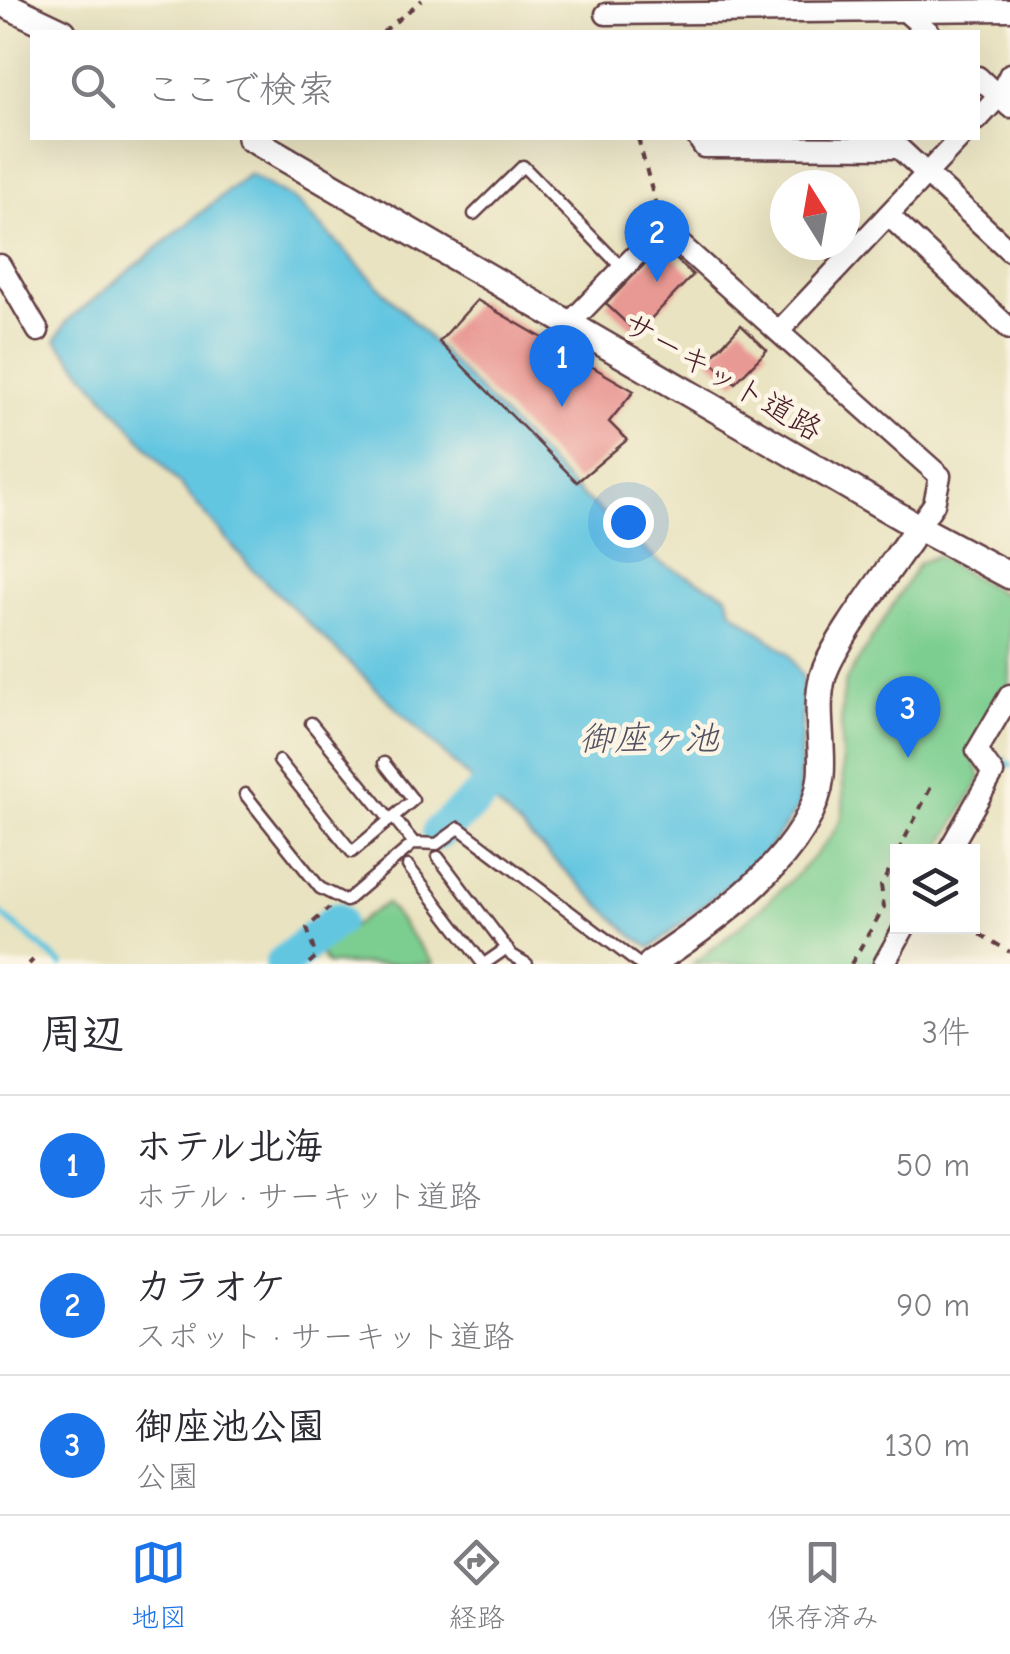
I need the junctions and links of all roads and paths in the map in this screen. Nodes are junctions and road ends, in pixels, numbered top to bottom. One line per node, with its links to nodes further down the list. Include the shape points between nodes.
1 (422, 0): 9 (path)
2 (0, 2): 8 (street)
3 (935, 5): 5 (street); 6 (street)
4 (774, 6): 5 (street); 7 (street)
5 (906, 10): 10 (street)
6 (1010, 10)
7 (606, 14)
8 (59, 30)
9 (385, 30)
10 (927, 30)
11 (1010, 74): 13 (street)
12 (980, 79): 13 (street)
13 (1004, 101): 14 (street)
14 (980, 118)
15 (253, 140): 26 (street, サーキット道路)
16 (639, 140): 22 (path)
17 (699, 140): 19 (street, via 704,147 898,148)
18 (958, 140): 19 (street)
19 (927, 174): 21 (street); 23 (street)
20 (474, 214): 25 (lane, via 524,166)
21 (888, 215): 27 (street); 28 (street)
22 (662, 228): 25 (street); 28 (street)
23 (1010, 251)
24 (0, 265): 29 (street)
25 (623, 269): 26 (street)
26 (570, 324): 30 (street, サーキット道路)
27 (1010, 329)
28 (779, 331): 30 (street, via 940,476 934,504)
29 (38, 332)
30 (918, 527): 31 (street, サーキット道路); 54 (street, via 824,670 821,775 812,814 743,894)
31 (1010, 576)
32 (1010, 695): 41 (street, via 977,751 992,773)
33 (312, 723): 38 (lane)
34 (279, 761): 38 (lane, via 352,852)
35 (384, 763): 38 (lane, via 413,800)
36 (933, 784): 40 (path)
37 (244, 794): 45 (lane, via 320,888)
38 (391, 819): 39 (lane)
39 (414, 843): 45 (lane, via 346,900); 53 (lane, via 437,844 459,828)
40 (902, 844)
41 (952, 844)
42 (438, 857): 48 (lane)
43 (408, 866): 51 (lane)
44 (890, 867): 55 (path, via 880,886 884,907)
45 (340, 898): 50 (path, via 307,928 316,956)
46 (901, 934): 56 (street)
47 (980, 934): 49 (path)
48 (507, 948): 51 (lane); 52 (lane)
49 (1010, 952)
50 (309, 964)
51 (484, 964)
52 (527, 964)
53 (639, 964)
54 (650, 964)
55 (852, 964)
56 (884, 964)

